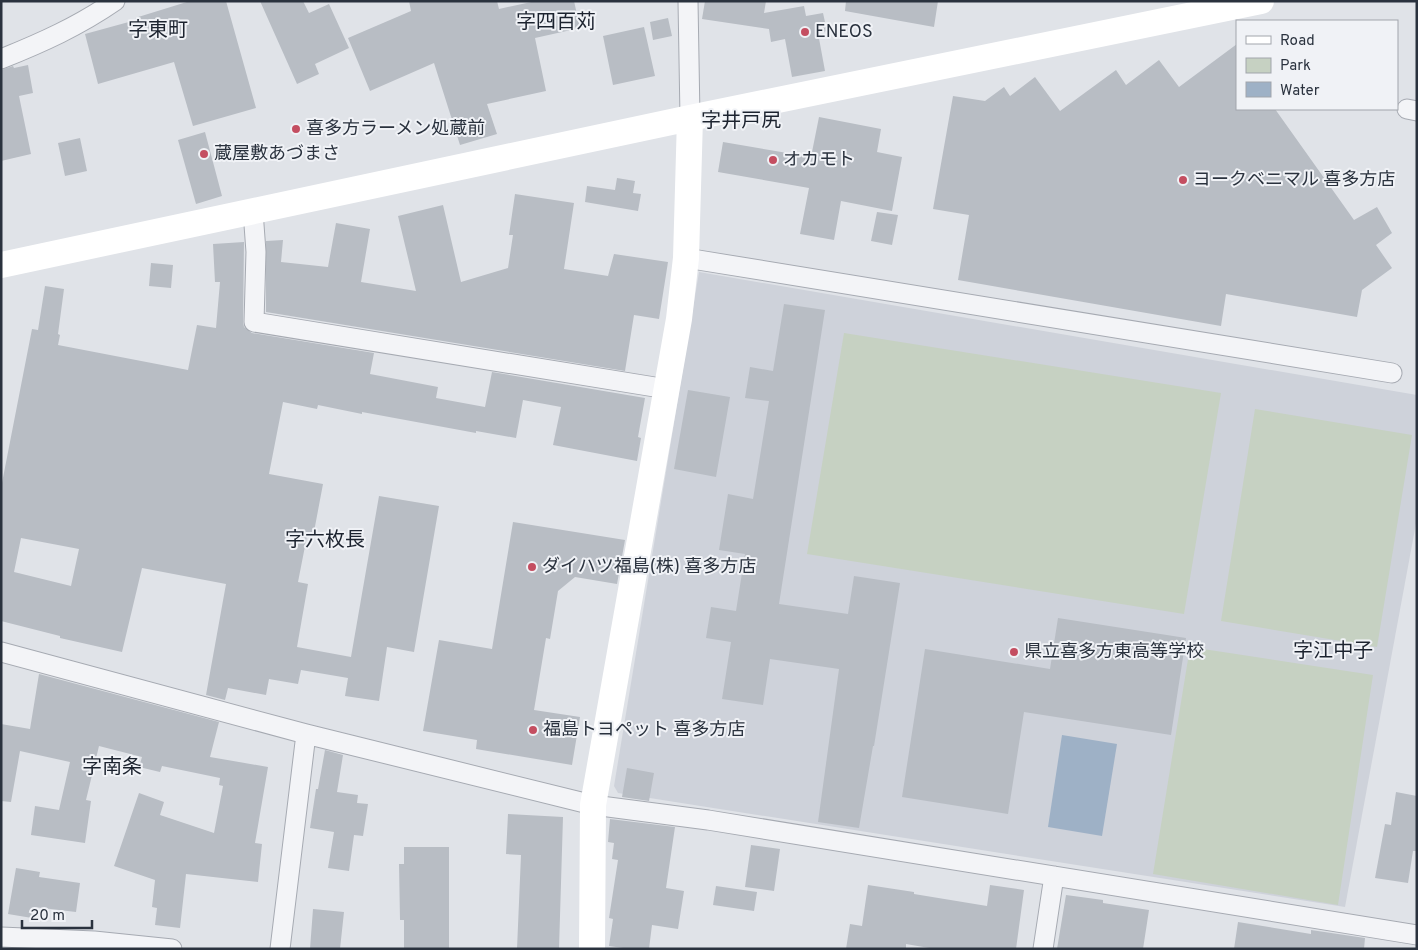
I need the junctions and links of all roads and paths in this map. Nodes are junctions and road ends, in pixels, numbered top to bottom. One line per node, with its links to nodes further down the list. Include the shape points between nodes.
1 (115, 1): 4 (street, via 47,41)
2 (688, 1): 5 (street)
3 (1261, 1): 5 (street)
4 (1, 59)
5 (690, 118): 6 (street); 7 (street)
6 (253, 211): 8 (street); 10 (street, via 256,252 254,322)
7 (686, 258): 9 (street); 10 (street)
8 (1, 265)
9 (1392, 373)
10 (667, 389): 13 (street)
11 (1, 652): 12 (street)
12 (306, 734): 13 (street); 20 (street)
13 (593, 805): 14 (street, via 708,820); 21 (street)
14 (1054, 876): 15 (street); 22 (street)
15 (1417, 935)
16 (1, 937): 18 (street, via 94,941)
17 (1417, 942): 23 (street)
18 (129, 947): 19 (street)
19 (172, 949)
20 (280, 949)
21 (592, 949)
22 (1043, 949)
23 (1416, 949)

